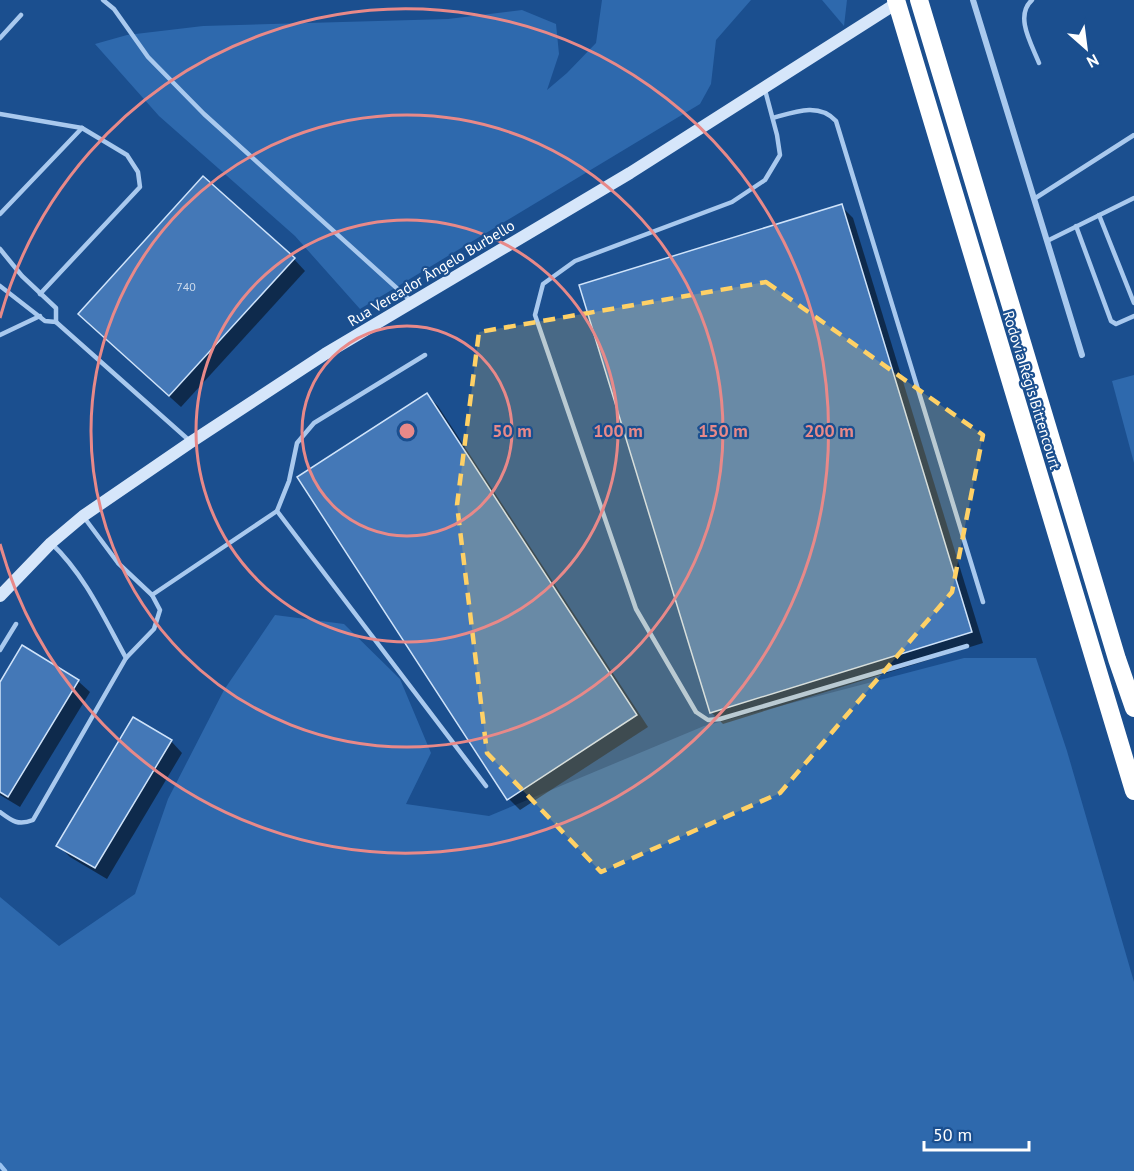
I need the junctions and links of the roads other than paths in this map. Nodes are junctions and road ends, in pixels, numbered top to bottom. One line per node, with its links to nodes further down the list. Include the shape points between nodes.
1 (103, 0): 23 (lane, via 114,9 148,57 204,114)
2 (919, 0): 42 (highway, Rodovia Régis Bittencourt)
3 (973, 0): 15 (street)
4 (1032, 0): 8 (lane, via 1023,14)
5 (896, 2): 9 (main road, Rua Vereador Ângelo Burbello); 44 (highway, Rodovia Régis Bittencourt)
6 (21, 15): 7 (lane)
7 (0, 38)
8 (1039, 63)
9 (764, 88): 11 (lane); 23 (main road, Rua Vereador Ângelo Burbello, via 630,173)
10 (0, 114): 12 (lane)
11 (773, 118): 37 (lane, via 806,109 829,113 836,121); 39 (lane, via 780,155 765,180 732,202 575,261 543,284 535,315 636,609 696,712 708,720)
12 (82, 128): 16 (lane); 22 (lane, via 127,155 138,172 140,187)
13 (1134, 135): 15 (lane)
14 (1134, 198): 17 (lane)
15 (1034, 199): 19 (street)
16 (0, 214)
17 (1099, 215): 18 (lane); 24 (lane)
18 (1076, 226): 19 (lane); 26 (lane, via 1111,321 1116,324)
19 (1047, 241): 30 (street)
20 (0, 249): 22 (lane)
21 (0, 285): 25 (lane)
22 (40, 294): 27 (lane, via 57,308)
23 (412, 302): 31 (main road, Rua Vereador Ângelo Burbello, via 316,359)
24 (1134, 303)
25 (40, 316): 27 (lane); 28 (lane)
26 (1134, 316)
27 (56, 322): 31 (lane)
28 (0, 335)
29 (425, 355): 32 (lane, via 314,423 297,443)
30 (1082, 355)
31 (191, 442): 33 (main road, Rua Vereador Ângelo Burbello)
32 (278, 511): 35 (lane); 43 (lane)
33 (83, 516): 34 (main road, Rua Vereador Ângelo Burbello); 35 (lane, via 118,564)
34 (51, 543): 36 (main road, Rua Vereador Ângelo Burbello); 41 (lane, via 91,594)
35 (153, 595): 41 (lane, via 160,610 154,629)
36 (0, 596)
37 (983, 602)
38 (16, 624): 40 (lane)
39 (967, 646)
40 (0, 650)
41 (126, 658): 45 (lane, via 33,820 13,822)
42 (1134, 708)
43 (486, 786)
44 (1134, 791)
45 (0, 812)

